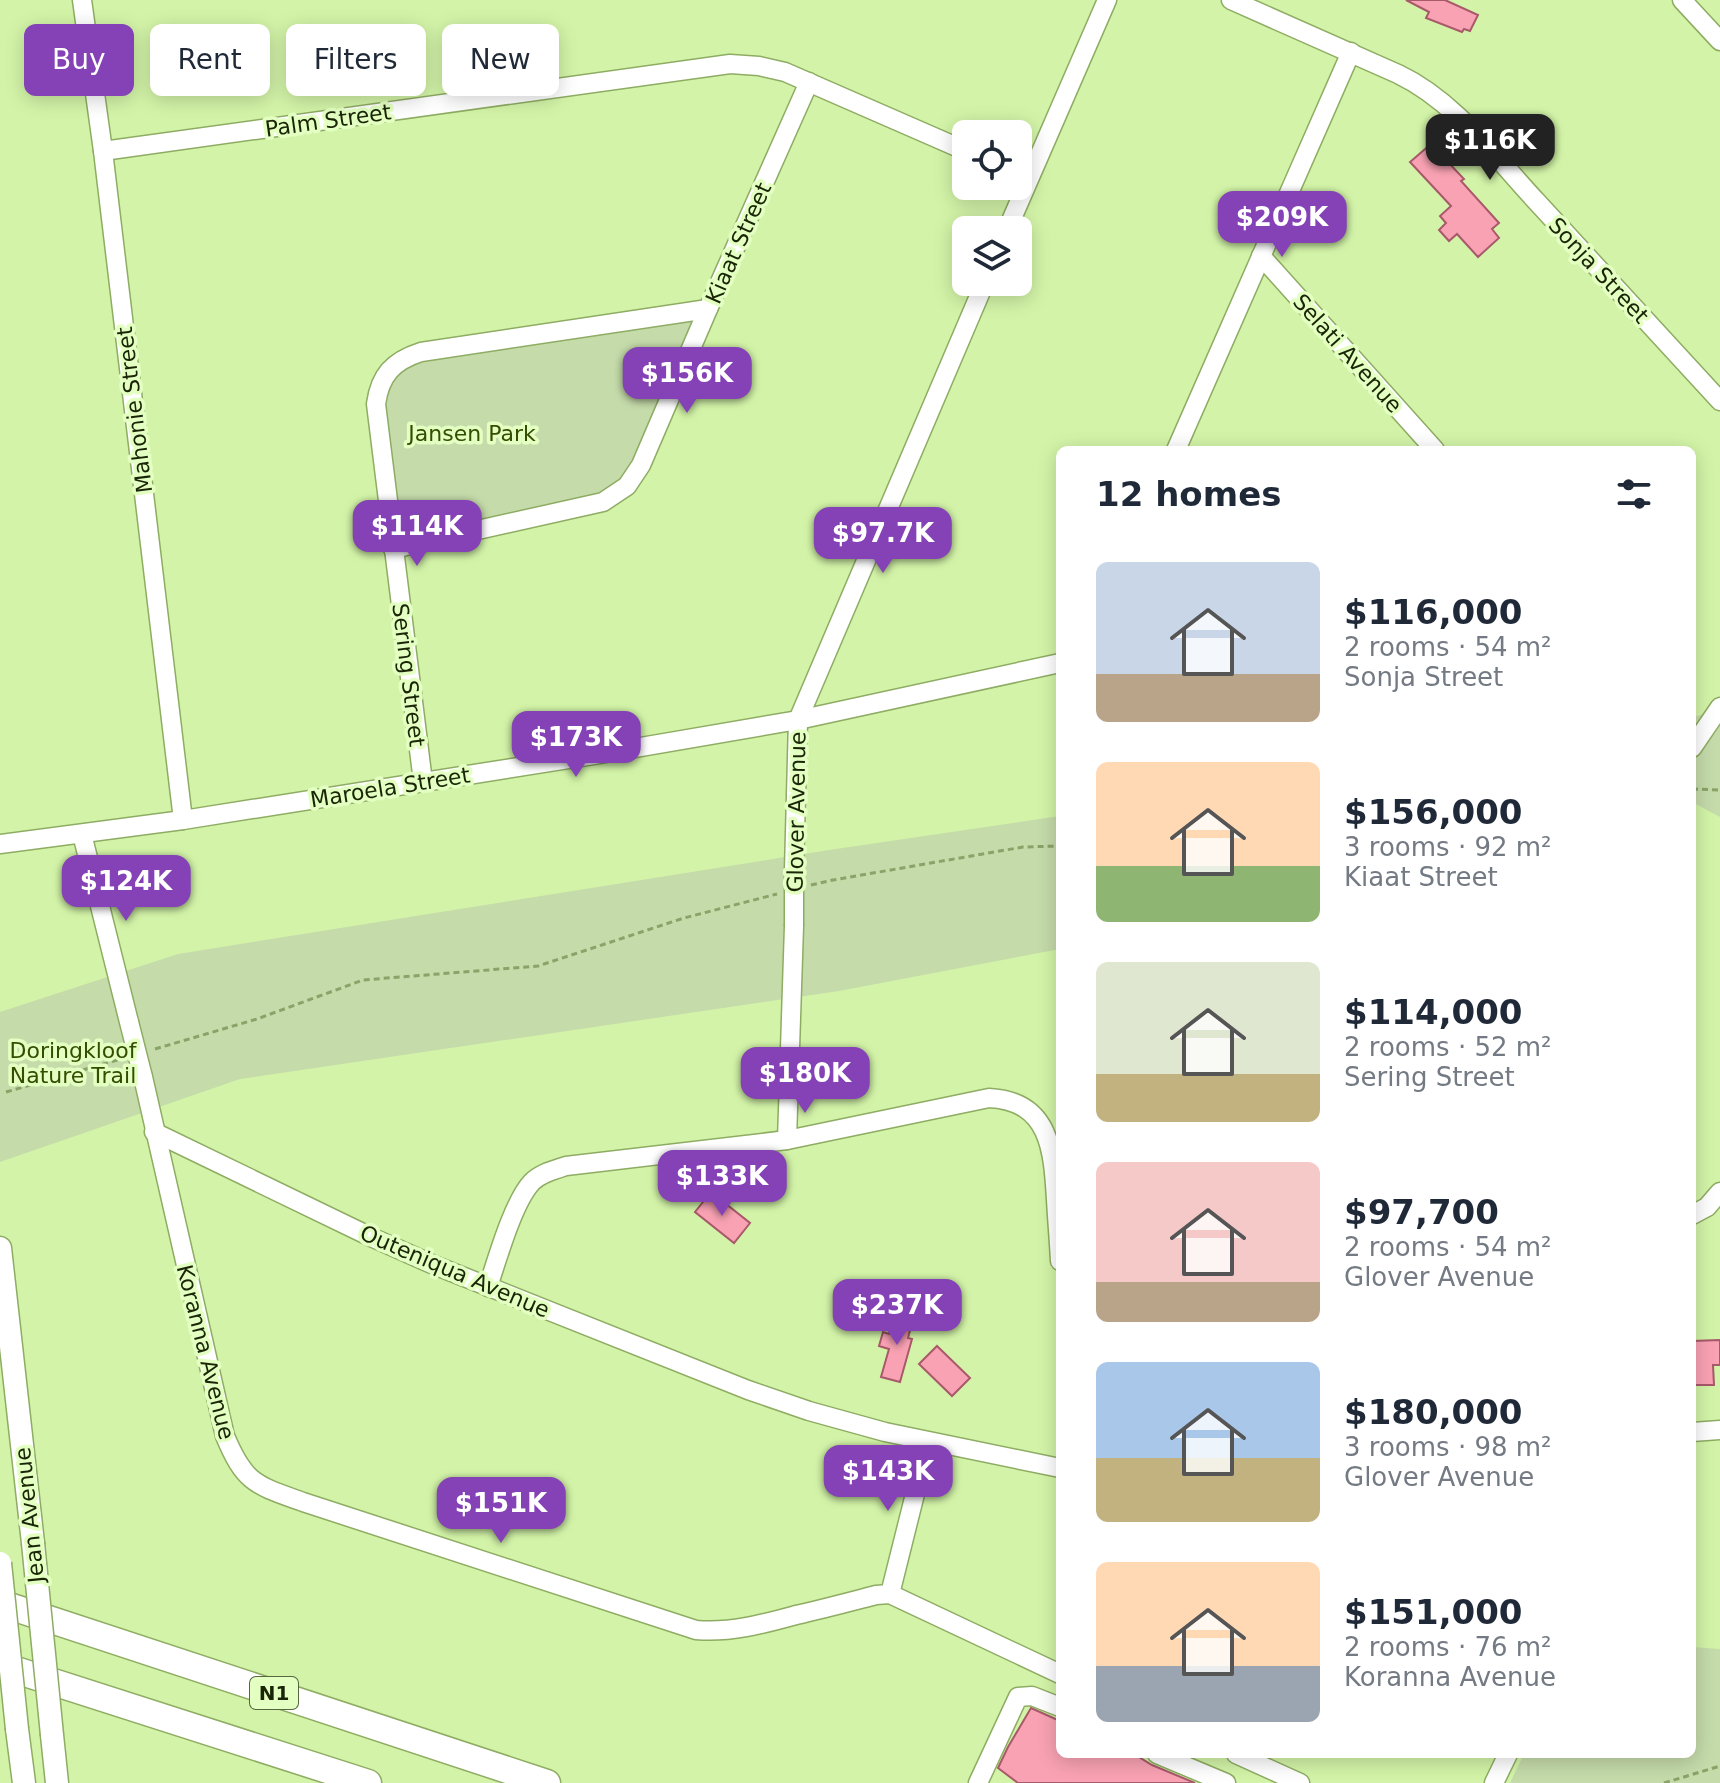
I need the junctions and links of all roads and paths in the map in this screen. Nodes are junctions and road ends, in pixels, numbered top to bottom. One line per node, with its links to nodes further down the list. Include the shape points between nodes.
1 (82, 0): 9 (street, Mahonie Street)
2 (1107, 0): 10 (street)
3 (1231, 0): 6 (street, Sonja Street)
4 (1682, 0): 5 (street)
5 (1720, 41)
6 (1351, 52): 11 (street); 14 (street, Sonja Street, via 1411,80 1447,107)
7 (809, 82): 8 (street, Palm Street); 9 (street, Palm Street, via 759,66 730,64); 13 (street, Kiaat Street)
8 (952, 145)
9 (103, 151): 25 (street, Mahonie Street)
10 (1032, 159)
11 (1261, 256): 15 (street); 16 (street, Selati Avenue)
12 (979, 296): 20 (street, Glover Avenue)
13 (708, 309): 17 (street, Kiaat Street, via 651,446 634,479 619,493 580,508); 17 (street, Sering Street, via 421,352 398,362 381,382 376,404)
14 (1717, 391)
15 (1178, 446)
16 (1431, 446)
17 (393, 549): 22 (street, Sering Street)
18 (1056, 664): 20 (street, Maroela Street)
19 (1720, 707): 21 (street)
20 (798, 720): 22 (street, Maroela Street); 35 (street, Glover Avenue, bridge)
21 (1696, 742)
22 (423, 782): 25 (street, Maroela Street)
23 (1696, 789): 24 (path)
24 (1720, 790)
25 (183, 820): 26 (street, Maroela Street)
26 (82, 834): 27 (street, Maroela Street); 34 (street, bridge)
27 (0, 844)
28 (1056, 846): 29 (path, via 1023,847)
29 (803, 887)
30 (788, 891): 31 (path, via 684,918 538,966 363,980)
31 (153, 1049)
32 (124, 1058): 33 (path)
33 (6, 1092)
34 (154, 1132): 40 (street, Outeniqua Avenue, via 383,1243); 46 (street, Koranna Avenue, via 221,1423 233,1455 252,1480 303,1502 696,1630 735,1629)
35 (787, 1140): 37 (street, via 1005,1099 1022,1105 1045,1130); 40 (street, via 546,1172 520,1199)
36 (1720, 1192): 38 (street)
37 (1056, 1210)
38 (1696, 1213)
39 (0, 1248): 56 (main road, Jean Avenue, bridge)
40 (488, 1287): 43 (street, Outeniqua Avenue, via 760,1394)
41 (1720, 1430): 42 (street)
42 (1696, 1432)
43 (928, 1442): 44 (street, Outeniqua Avenue); 46 (street)
44 (1056, 1467)
45 (0, 1563): 55 (main road, Jean Avenue, bridge)
46 (890, 1594): 49 (street)
47 (0, 1603): 58 (highway, N1)
48 (0, 1665): 57 (highway)
49 (1056, 1672)
50 (1056, 1705): 59 (street, via 1032,1696 1018,1697)
51 (1167, 1758): 60 (street)
52 (1245, 1758): 61 (street)
53 (1506, 1758): 62 (street)
54 (1720, 1766): 63 (path)
55 (24, 1783)
56 (57, 1783)
57 (368, 1783)
58 (547, 1783)
59 (978, 1783)
60 (1226, 1783)
61 (1300, 1783)
62 (1494, 1783)
63 (1664, 1783)

